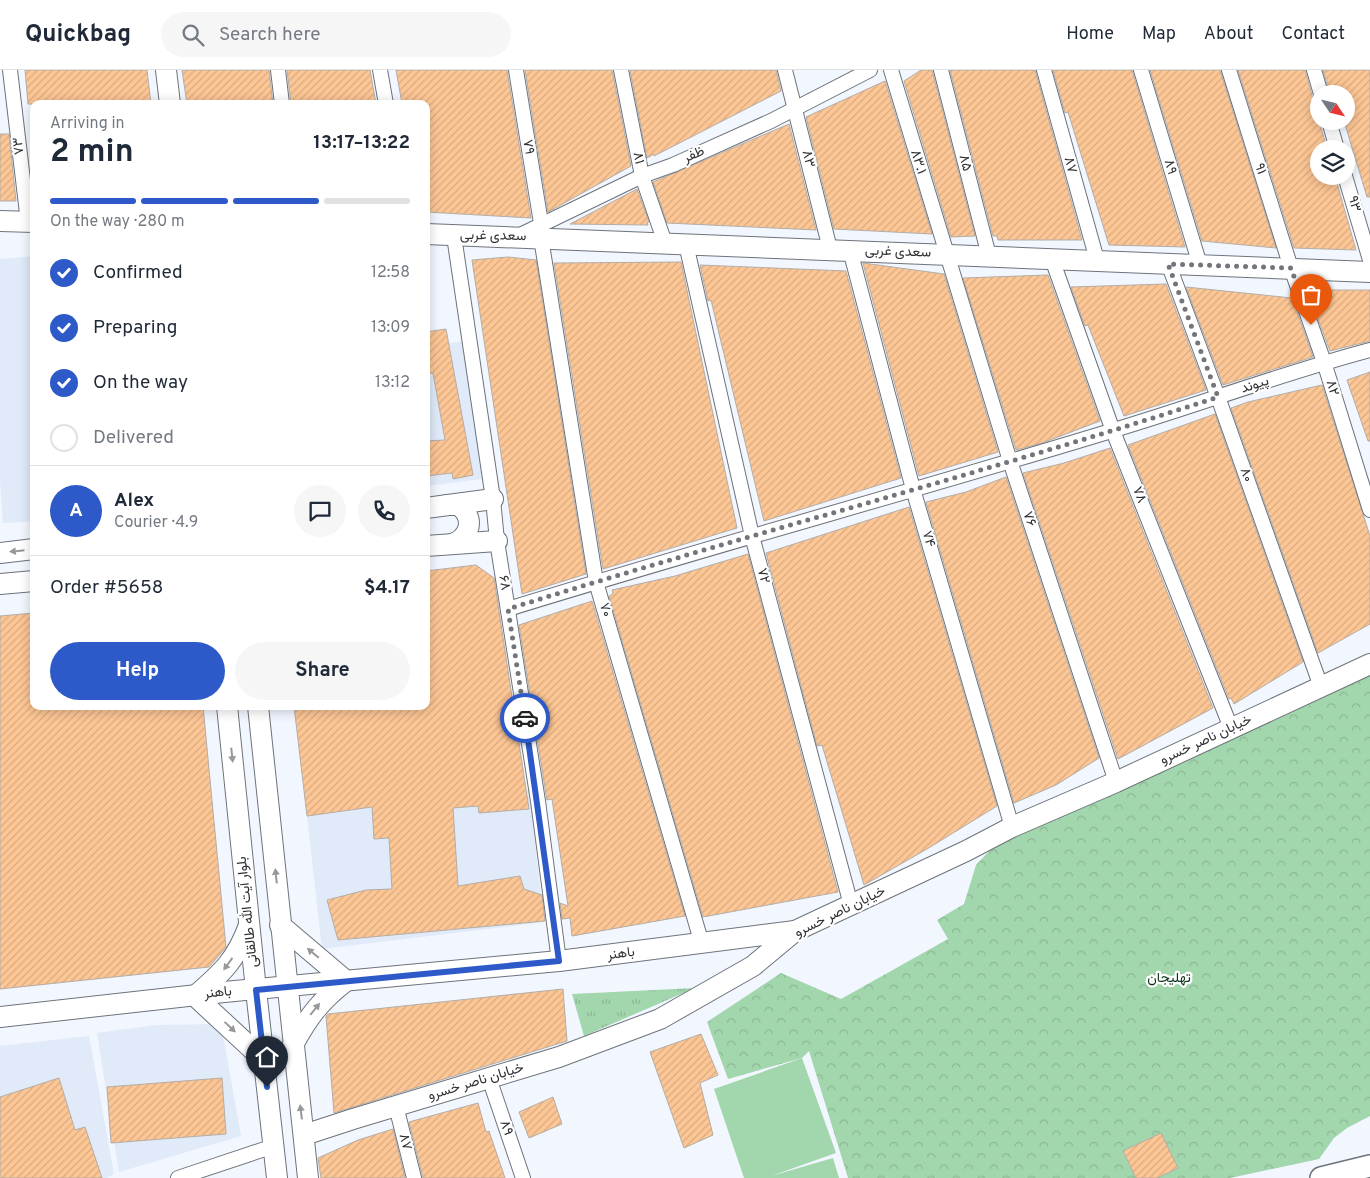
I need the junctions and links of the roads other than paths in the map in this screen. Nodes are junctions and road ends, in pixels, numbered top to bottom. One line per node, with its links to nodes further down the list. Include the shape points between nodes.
1 (10, 70): 22 (street, ۷۳)
2 (166, 70): 16 (main road)
3 (278, 70): 17 (street)
4 (380, 70): 18 (street)
5 (516, 70): 25 (street, ۷۹)
6 (621, 70): 20 (street, ۸۱)
7 (785, 70): 19 (street, ۸۳)
8 (870, 70): 19 (street, ظفر)
9 (891, 70): 32 (street, ۸۳.۱)
10 (941, 70): 33 (street, ۸۵)
11 (1044, 70): 35 (street, ۸۷)
12 (1140, 70): 38 (street, ۸۹)
13 (1229, 70): 39 (street, ۹۱)
14 (1314, 70): 15 (street)
15 (1318, 85)
16 (170, 100)
17 (282, 100)
18 (385, 100)
19 (796, 108): 20 (street, ظفر, via 771,122); 30 (street, ۸۳)
20 (642, 176): 25 (street, ظفر); 28 (street, ۸۱)
21 (1349, 185): 36 (street, ۹۳)
22 (30, 215)
23 (0, 221): 24 (main road)
24 (30, 222)
25 (541, 231): 27 (main road, سعدی غربی, via 516,237); 28 (main road, سعدی غربی); 58 (street, ۷۰)
26 (430, 234): 27 (main road, سعدی غربی)
27 (454, 236): 47 (street, ۶۸)
28 (665, 243): 29 (main road, سعدی غربی)
29 (686, 244): 30 (main road, سعدی غربی); 51 (street, ۷۲)
30 (830, 249): 31 (main road, سعدی غربی)
31 (850, 250): 32 (main road, سعدی غربی); 46 (street, ۷۴)
32 (946, 254): 33 (main road, سعدی غربی); 45 (street, ۷۶)
33 (989, 256): 34 (main road, سعدی غربی)
34 (1052, 259): 35 (main road, سعدی غربی); 44 (street, ۷۸)
35 (1096, 260): 37 (main road, سعدی غربی)
36 (1370, 260)
37 (1168, 264): 38 (main road, سعدی غربی); 43 (street, ۸۰)
38 (1200, 265): 39 (main road, سعدی غربی)
39 (1291, 268): 40 (main road, سعدی غربی); 42 (street, ۸۲)
40 (1370, 272)
41 (1370, 350): 42 (street, پیوند)
42 (1324, 362): 43 (street, پیوند); 50 (street, ۸۲)
43 (1218, 397): 44 (street, پیوند); 62 (street, ۸۰)
44 (1113, 431): 45 (street, پیوند); 65 (street, ۷۸)
45 (1010, 461): 46 (street, پیوند); 66 (street, ۷۶)
46 (913, 489): 51 (street, پیوند); 67 (street, ۷۴)
47 (493, 499): 48 (main road); 52 (street, ۶۸)
48 (447, 505): 49 (main road); 53 (main road, via 463,509 469,522 462,540)
49 (430, 507)
50 (1370, 510)
51 (752, 536): 58 (street, پیوند); 68 (street, ۷۲)
52 (497, 541): 53 (main road); 60 (street, ۶۸)
53 (452, 544): 54 (main road)
54 (430, 546)
55 (30, 549): 56 (main road, one-way to 56)
56 (0, 553)
57 (30, 581): 59 (main road)
58 (596, 582): 60 (street, پیوند); 72 (street, ۷۰)
59 (0, 584)
60 (508, 609): 73 (street, ۶۸)
61 (1370, 664): 62 (main road, خیابان ناصر خسرو)
62 (1321, 687): 65 (main road, خیابان ناصر خسرو)
63 (227, 710): 69 (main road, بلوار آیت الله طالقانی, one-way to 69)
64 (258, 710): 70 (main road, one-way to 64)
65 (1231, 728): 66 (main road, خیابان ناصر خسرو)
66 (1116, 782): 67 (main road, خیابان ناصر خسرو)
67 (1012, 827): 68 (main road, خیابان ناصر خسرو)
68 (851, 905): 71 (main road, خیابان ناصر خسرو)
69 (249, 924): 76 (main road, بلوار آیت الله طالقانی); 77 (main road, one-way to 77, via 243,941 228,964)
70 (280, 925): 74 (main road, one-way to 70); 75 (main road)
71 (795, 931): 72 (main road, باهنر); 81 (main road, خیابان ناصر خسرو, via 753,966 660,1019 560,1057)
72 (702, 944): 73 (main road, باهنر)
73 (559, 961): 74 (main road, باهنر)
74 (346, 981): 75 (main road, باهنر); 79 (main road, one-way to 74, via 315,1008)
75 (287, 986): 76 (main road, باهنر); 79 (main road)
76 (256, 990): 77 (main road, باهنر); 80 (main road, بلوار آیت الله طالقانی)
77 (195, 996): 78 (main road, باهنر); 80 (main road, one-way to 80)
78 (0, 1017)
79 (293, 1045): 83 (main road, one-way to 79)
80 (264, 1060): 84 (main road, بلوار آیت الله طالقانی)
81 (489, 1078): 82 (main road, خیابان ناصر خسرو); 90 (street, ۸۹)
82 (396, 1106): 83 (main road, خیابان ناصر خسرو); 89 (street, ۸۷)
83 (304, 1135): 88 (main road)
84 (274, 1146): 86 (street); 87 (main road, بلوار آیت الله طالقانی)
85 (1370, 1166): 91 (main road)
86 (178, 1178)
87 (277, 1178)
88 (308, 1178)
89 (414, 1178)
90 (523, 1178)
91 (1321, 1178)

